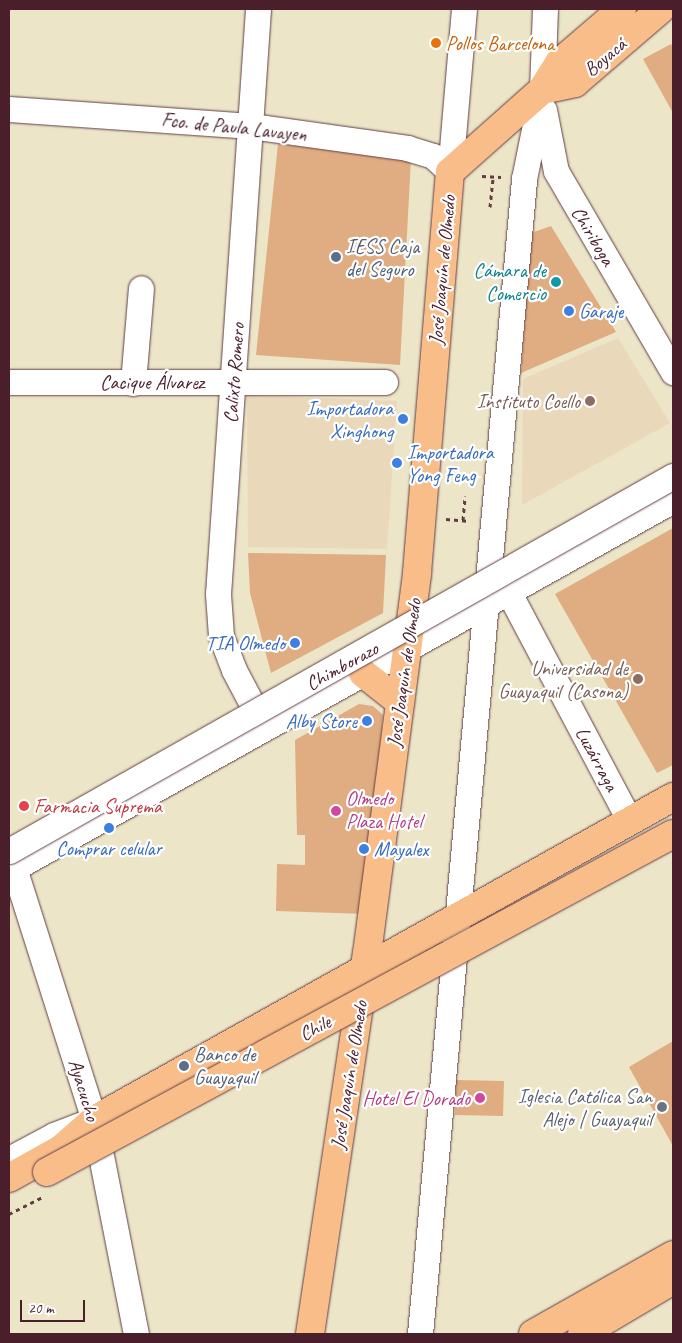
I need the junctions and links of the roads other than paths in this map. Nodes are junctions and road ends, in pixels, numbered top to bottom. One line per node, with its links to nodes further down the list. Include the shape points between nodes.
1 (258, 9): 9 (street, Calixto Romero)
2 (464, 9): 10 (street, José Joaquín de Olmedo)
3 (545, 9): 7 (street)
4 (622, 9): 7 (main road, Boyacá, via 559,63)
5 (638, 9): 7 (street, Boyacá)
6 (661, 9): 7 (main road, Boyacá, via 574,83)
7 (542, 90): 10 (main road, Boyacá); 12 (street, Chiriboga, via 551,158 556,172); 19 (street, via 524,180 495,522)
8 (9, 109): 9 (street, Fco. de Paula Lavayen)
9 (251, 126): 10 (street, Fco. de Paula Lavayen, via 407,148 433,156); 14 (street, Calixto Romero)
10 (450, 172): 20 (main road, José Joaquín de Olmedo)
11 (141, 288): 16 (street)
12 (673, 372)
13 (9, 382): 16 (street, Cacique Álvarez)
14 (233, 382): 15 (street, Cacique Álvarez); 16 (street, Cacique Álvarez); 23 (street, Calixto Romero, via 218,594 221,636 234,670)
15 (385, 382)
16 (133, 383)
17 (673, 476): 27 (street, Chimborazo, bridge)
18 (673, 500): 19 (street, Chimborazo)
19 (498, 596): 20 (street, Chimborazo); 25 (street, Luzárraga); 28 (street)
20 (407, 648): 21 (street, Chimborazo); 22 (main road, José Joaquín de Olmedo)
21 (363, 672): 22 (main road); 23 (street, Chimborazo)
22 (400, 702): 29 (main road, José Joaquín de Olmedo)
23 (264, 727): 27 (street, Chimborazo)
24 (673, 797): 25 (main road, Chile)
25 (630, 821): 28 (main road, Chile)
26 (673, 834): 33 (main road, Chile, bridge)
27 (10, 861): 30 (street, Ayacucho)
28 (457, 918): 29 (main road, Chile); 38 (street)
29 (365, 969): 30 (main road, Chile); 37 (main road, José Joaquín de Olmedo)
30 (96, 1126): 31 (street, Chile, via 54,1135); 32 (main road, Chile); 36 (street, Ayacucho)
31 (9, 1159)
32 (9, 1178)
33 (9, 1193)
34 (673, 1255): 39 (main road)
35 (673, 1280): 40 (main road)
36 (136, 1334)
37 (310, 1334)
38 (420, 1334)
39 (533, 1334)
40 (582, 1334)

